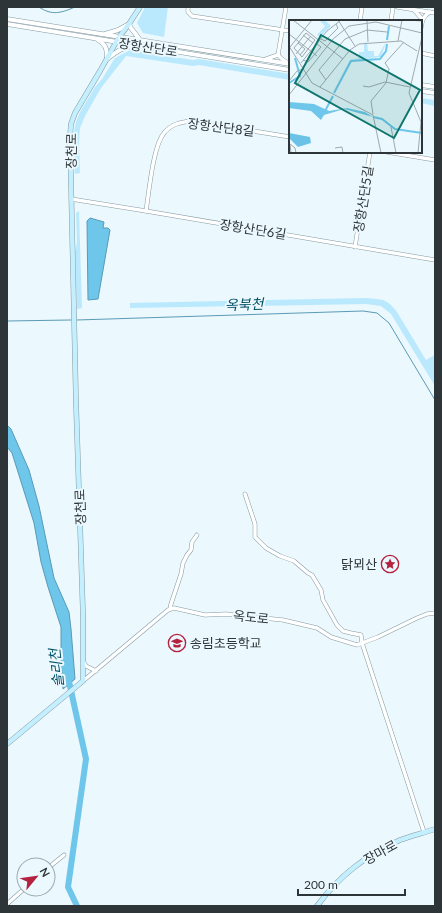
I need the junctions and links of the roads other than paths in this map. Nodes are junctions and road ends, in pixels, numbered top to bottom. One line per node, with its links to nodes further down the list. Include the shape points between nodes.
1 (139, 7): 15 (main road, 장천로)
2 (188, 7): 16 (street, via 188,12 192,16)
3 (286, 7): 16 (street)
4 (362, 7): 12 (street)
5 (393, 7): 13 (street)
6 (397, 7): 7 (street)
7 (414, 10): 8 (street); 11 (street)
8 (430, 12): 9 (street); 11 (street)
9 (435, 13)
10 (7, 19): 18 (street, 장항산단로)
11 (422, 19)
12 (360, 20)
13 (391, 20)
14 (7, 24): 20 (street, 장항산단로)
15 (129, 24): 18 (street); 19 (main road, 장천로); 21 (street)
16 (282, 30): 17 (street); 25 (street)
17 (289, 31)
18 (105, 34): 19 (street, 장항산단로)
19 (119, 37): 21 (street, 장항산단로); 22 (main road, 장천로)
20 (97, 38): 22 (street, 장항산단로); 27 (street, via 107,50)
21 (140, 40): 28 (street, 장항산단로)
22 (116, 42): 23 (street, 장항산단로); 27 (main road, 장천로)
23 (137, 45): 27 (street, via 118,51); 31 (street, 장항산단로)
24 (422, 53): 26 (street)
25 (278, 55): 28 (street); 29 (street)
26 (435, 56)
27 (107, 59): 40 (main road, 장천로, via 75,113 72,124)
28 (264, 60): 30 (street, 장항산단로)
29 (289, 63)
30 (289, 64)
31 (289, 70)
32 (422, 84): 33 (street)
33 (435, 87)
34 (422, 91): 35 (street)
35 (435, 93)
36 (289, 137): 41 (street, 장항산단8길, via 192,121 173,126 164,132 159,140)
37 (370, 153): 42 (street, 장항산단5길)
38 (392, 153): 39 (street)
39 (435, 160)
40 (71, 199): 41 (street, 장항산단6길); 49 (main road, 장천로)
41 (146, 211): 42 (street, 장항산단6길)
42 (355, 247): 43 (street, 장항산단6길)
43 (435, 260)
44 (245, 494): 48 (street, via 255,524 256,537 266,548 294,561 312,576 318,583 337,625 343,631 361,635)
45 (197, 535): 46 (street, via 183,563)
46 (170, 609): 48 (street, 옥도로, via 205,615 226,614 283,620 317,628 331,637 357,645); 50 (street)
47 (435, 613): 48 (street, via 417,618)
48 (362, 643): 54 (street)
49 (83, 661): 50 (street, via 86,666); 51 (main road, 장천로)
50 (96, 671): 51 (street)
51 (83, 681): 52 (main road)
52 (7, 744)
53 (435, 829): 54 (main road, 장마로)
54 (424, 832): 59 (main road, 장마로, via 381,849 362,861 341,878)
55 (64, 855): 56 (street)
56 (56, 862)
57 (16, 896): 58 (street)
58 (7, 904)
59 (317, 906)

